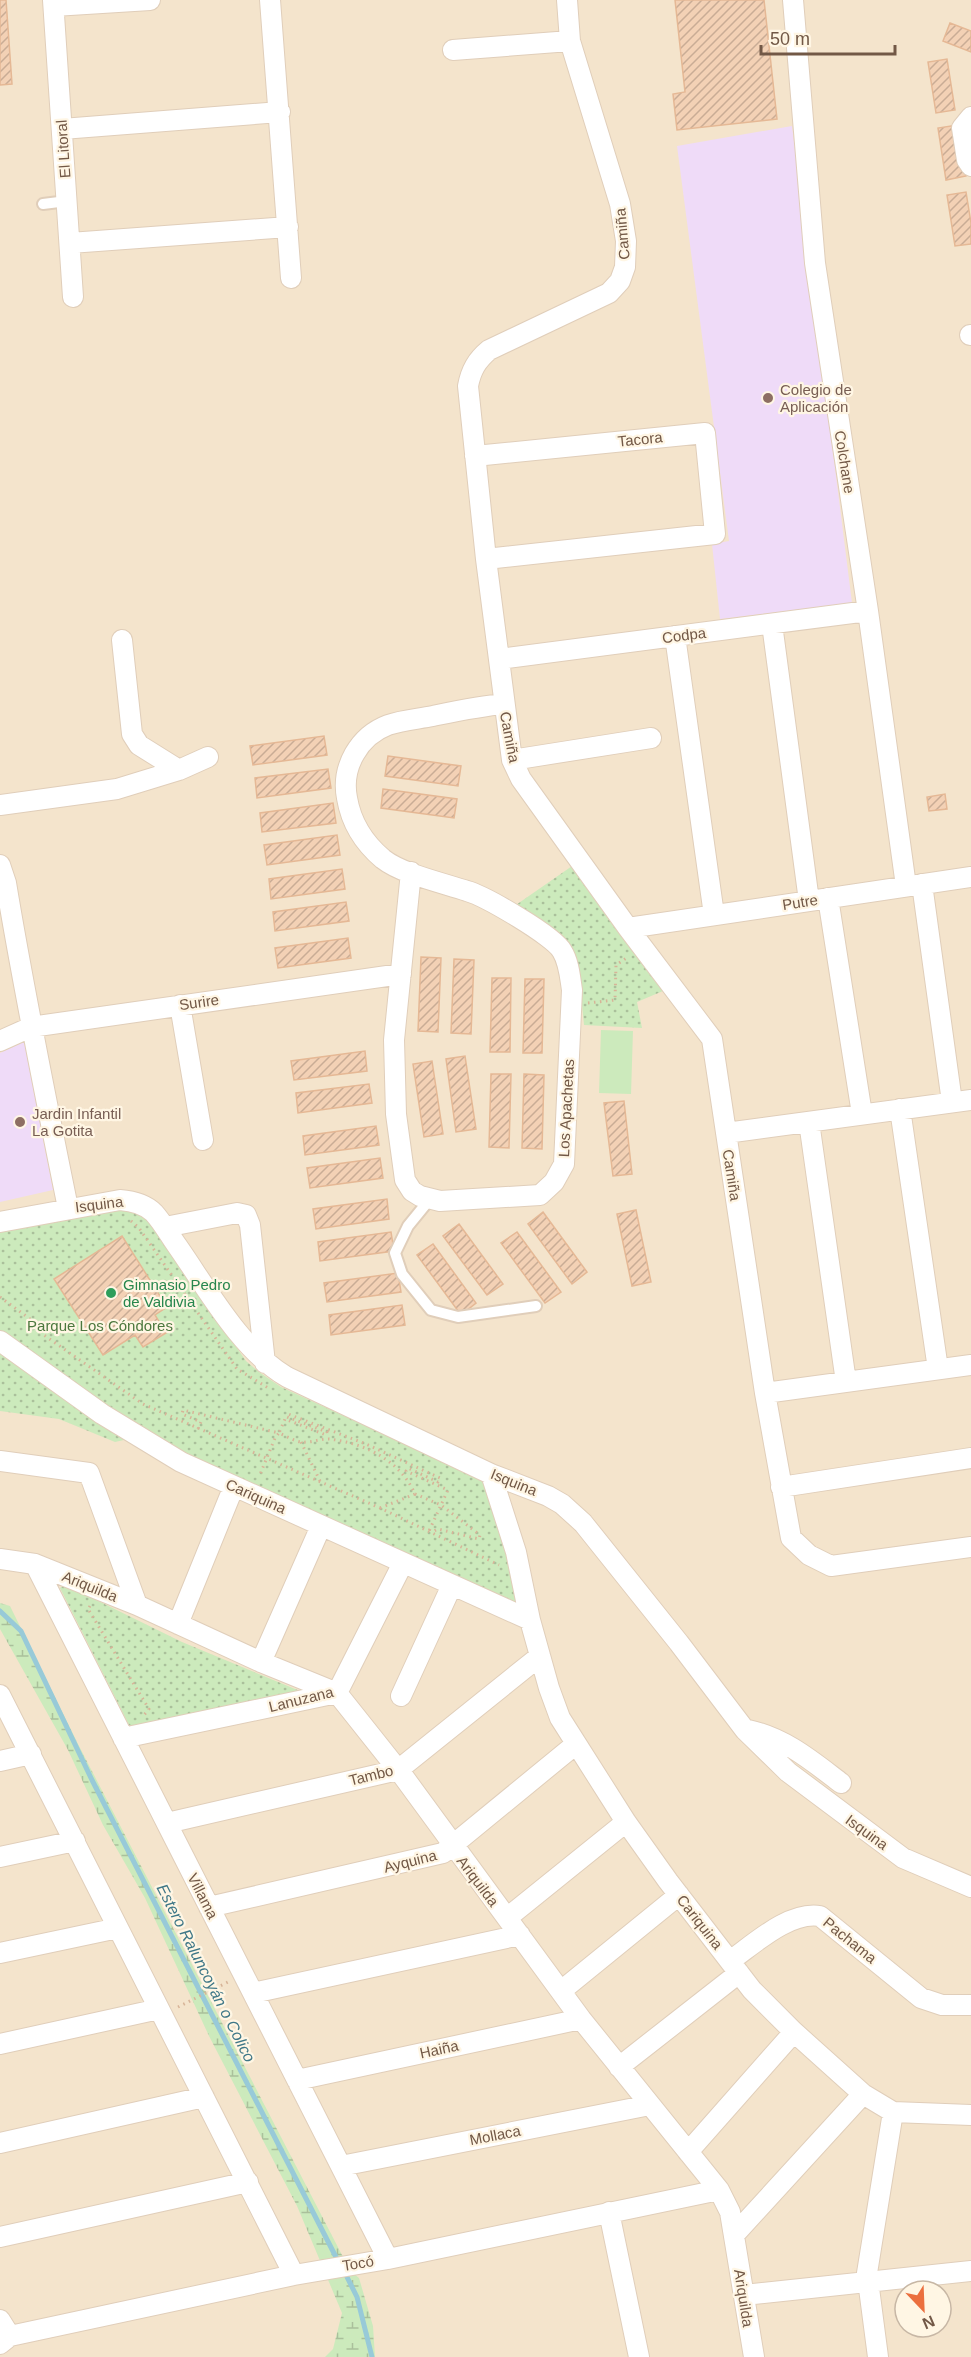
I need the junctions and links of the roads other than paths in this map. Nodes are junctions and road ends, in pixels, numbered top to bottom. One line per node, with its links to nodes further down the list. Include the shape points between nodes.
1 (150, 0): 5 (street)
2 (270, 0): 8 (street)
3 (567, 0): 6 (street, Camiña)
4 (793, 0): 20 (street, Colchane, via 815,263)
5 (53, 3): 10 (street, El Litoral)
6 (570, 41): 7 (street); 18 (street, Camiña, via 621,204 625,267 620,281 609,293 481,357 468,386)
7 (453, 50)
8 (280, 112): 10 (street); 14 (street)
9 (971, 117): 11 (street, via 962,128)
10 (62, 129): 12 (street, El Litoral)
11 (971, 166)
12 (67, 201): 13 (lane); 15 (street, El Litoral)
13 (43, 204)
14 (288, 227): 15 (street); 16 (street)
15 (70, 243): 17 (street, El Litoral)
16 (291, 278)
17 (73, 297)
18 (475, 456): 19 (street, Camiña); 19 (street, Tacora, via 705,433 715,534)
19 (486, 559): 24 (street, Camiña)
20 (868, 611): 21 (street, Codpa); 34 (street, Colchane)
21 (772, 624): 22 (street, Codpa); 35 (street)
22 (675, 636): 24 (street, Codpa); 36 (street)
23 (122, 640): 29 (street, via 132,734 139,745)
24 (499, 659): 25 (street, Camiña)
25 (504, 704): 28 (street, Camiña); 32 (street, Los Apachetas, via 477,706 388,726 366,739 352,758 345,791 358,830 385,860)
26 (651, 738): 28 (street)
27 (208, 757): 29 (street)
28 (512, 760): 37 (street, Camiña, via 521,779)
29 (179, 770): 30 (street, via 117,789)
30 (0, 805)
31 (0, 865): 40 (street)
32 (411, 872): 38 (street); 48 (street, Los Apachetas, via 471,892 549,936 562,950 572,990 564,1164 554,1182 540,1195)
33 (971, 877): 34 (street, Putre)
34 (914, 885): 35 (street, Putre); 42 (street, Colchane)
35 (819, 900): 36 (street, Putre); 44 (street)
36 (714, 915): 37 (street, Putre)
37 (628, 928): 46 (street, Camiña, via 712,1039)
38 (401, 974): 39 (street, Surire); 48 (street, via 394,1040 396,1114 405,1180 412,1191)
39 (180, 1005): 40 (street, Surire); 47 (street)
40 (30, 1027): 41 (street, Surire); 49 (street)
41 (0, 1041)
42 (962, 1101): 43 (street)
43 (900, 1109): 44 (street); 56 (street)
44 (862, 1114): 45 (street)
45 (809, 1122): 46 (street); 57 (street)
46 (726, 1133): 58 (street, Camiña)
47 (203, 1140)
48 (430, 1199): 52 (lane, via 408,1226 395,1253 402,1274 431,1310 458,1317)
49 (68, 1208): 50 (street, Isquina); 51 (street, Isquina, via 131,1201 148,1208)
50 (0, 1222)
51 (165, 1227): 54 (street, Isquina, via 243,1338); 54 (street, via 237,1213 246,1215)
52 (536, 1306)
53 (0, 1341): 62 (street, Cariquina, via 128,1432)
54 (265, 1362): 61 (street, Isquina, via 287,1377)
55 (971, 1365): 56 (street)
56 (938, 1369): 57 (street)
57 (846, 1382): 58 (street)
58 (765, 1393): 63 (street, Camiña)
59 (971, 1458): 63 (street)
60 (0, 1461): 70 (street, via 89,1473)
61 (491, 1474): 71 (street, Cariquina, via 516,1552); 78 (street, Isquina, via 548,1496 578,1518)
62 (234, 1486): 64 (street, Cariquina); 72 (street)
63 (781, 1487): 65 (street, Camiña, via 791,1538 808,1555 831,1566)
64 (321, 1526): 67 (street, Cariquina); 74 (street)
65 (971, 1547)
66 (0, 1559): 68 (street)
67 (403, 1563): 69 (street, Cariquina); 75 (street, Lanuzana)
68 (35, 1564): 70 (street, Ariquilda); 79 (street, Villama)
69 (452, 1585): 71 (street, Cariquina); 77 (street)
70 (137, 1605): 72 (street, Ariquilda)
71 (530, 1620): 73 (street, Cariquina)
72 (178, 1624): 74 (street, Ariquilda)
73 (540, 1656): 80 (street, Cariquina, via 560,1718); 83 (street, Tambo)
74 (261, 1662): 75 (street, Ariquilda)
75 (337, 1693): 79 (street, Lanuzana); 83 (street, Ariquilda)
76 (0, 1695): 81 (street)
77 (401, 1696)
78 (745, 1730): 84 (street, via 765,1734 793,1748); 90 (street, Isquina, via 788,1772 880,1843 903,1858)
79 (127, 1737): 86 (street, Villama)
80 (576, 1744): 85 (street, Cariquina); 88 (street, Ayquina)
81 (31, 1754): 82 (street); 87 (street)
82 (0, 1761)
83 (398, 1770): 86 (street, Tambo); 88 (street, Ariquilda)
84 (841, 1783)
85 (626, 1822): 91 (street, Cariquina); 93 (street)
86 (167, 1823): 92 (street, Villama)
87 (75, 1841): 89 (street); 94 (street)
88 (453, 1847): 92 (street, Ayquina, via 421,1859); 93 (street, Ariquilda)
89 (0, 1857)
90 (971, 1887)
91 (679, 1895): 97 (street, Cariquina); 98 (street)
92 (209, 1907): 99 (street, Villama)
93 (507, 1918): 95 (street, Ariquilda)
94 (118, 1928): 96 (street); 101 (street)
95 (520, 1935): 98 (street, Ariquilda); 99 (street)
96 (0, 1953)
97 (734, 1967): 100 (street, Pachama, via 791,1919 820,1916 921,1998 942,2005); 103 (street, Cariquina); 105 (street, Pachama)
98 (561, 1991): 102 (street, Ariquilda)
99 (253, 1993): 106 (street, Villama)
100 (971, 2005)
101 (167, 2009): 104 (street); 108 (street)
102 (581, 2019): 105 (street, Ariquilda); 106 (street, Haiña)
103 (794, 2032): 107 (street, Cariquina); 113 (street)
104 (0, 2044)
105 (619, 2067): 109 (street, Ariquilda)
106 (297, 2080): 114 (street, Villama)
107 (863, 2094): 110 (street, Cariquina); 118 (street)
108 (204, 2097): 112 (street); 115 (street)
109 (650, 2105): 113 (street, Ariquilda); 114 (street, Mollaca)
110 (893, 2112): 111 (street, Cariquina); 123 (street)
111 (971, 2115)
112 (0, 2143)
113 (688, 2152): 116 (street, Ariquilda)
114 (341, 2166): 120 (street, Villama)
115 (248, 2182): 119 (street); 122 (street)
116 (718, 2190): 117 (street, Tocó); 118 (street, Ariquilda, via 730,2212)
117 (609, 2212): 120 (street, Tocó); 126 (street)
118 (734, 2235): 124 (street, Ariquilda)
119 (0, 2237)
120 (388, 2259): 122 (street, Tocó)
121 (971, 2271): 123 (street)
122 (294, 2275): 125 (street, Tocó)
123 (868, 2282): 124 (street); 128 (street)
124 (744, 2295): 127 (street, Ariquilda)
125 (3, 2333)
126 (639, 2357)
127 (754, 2357)
128 (878, 2357)

